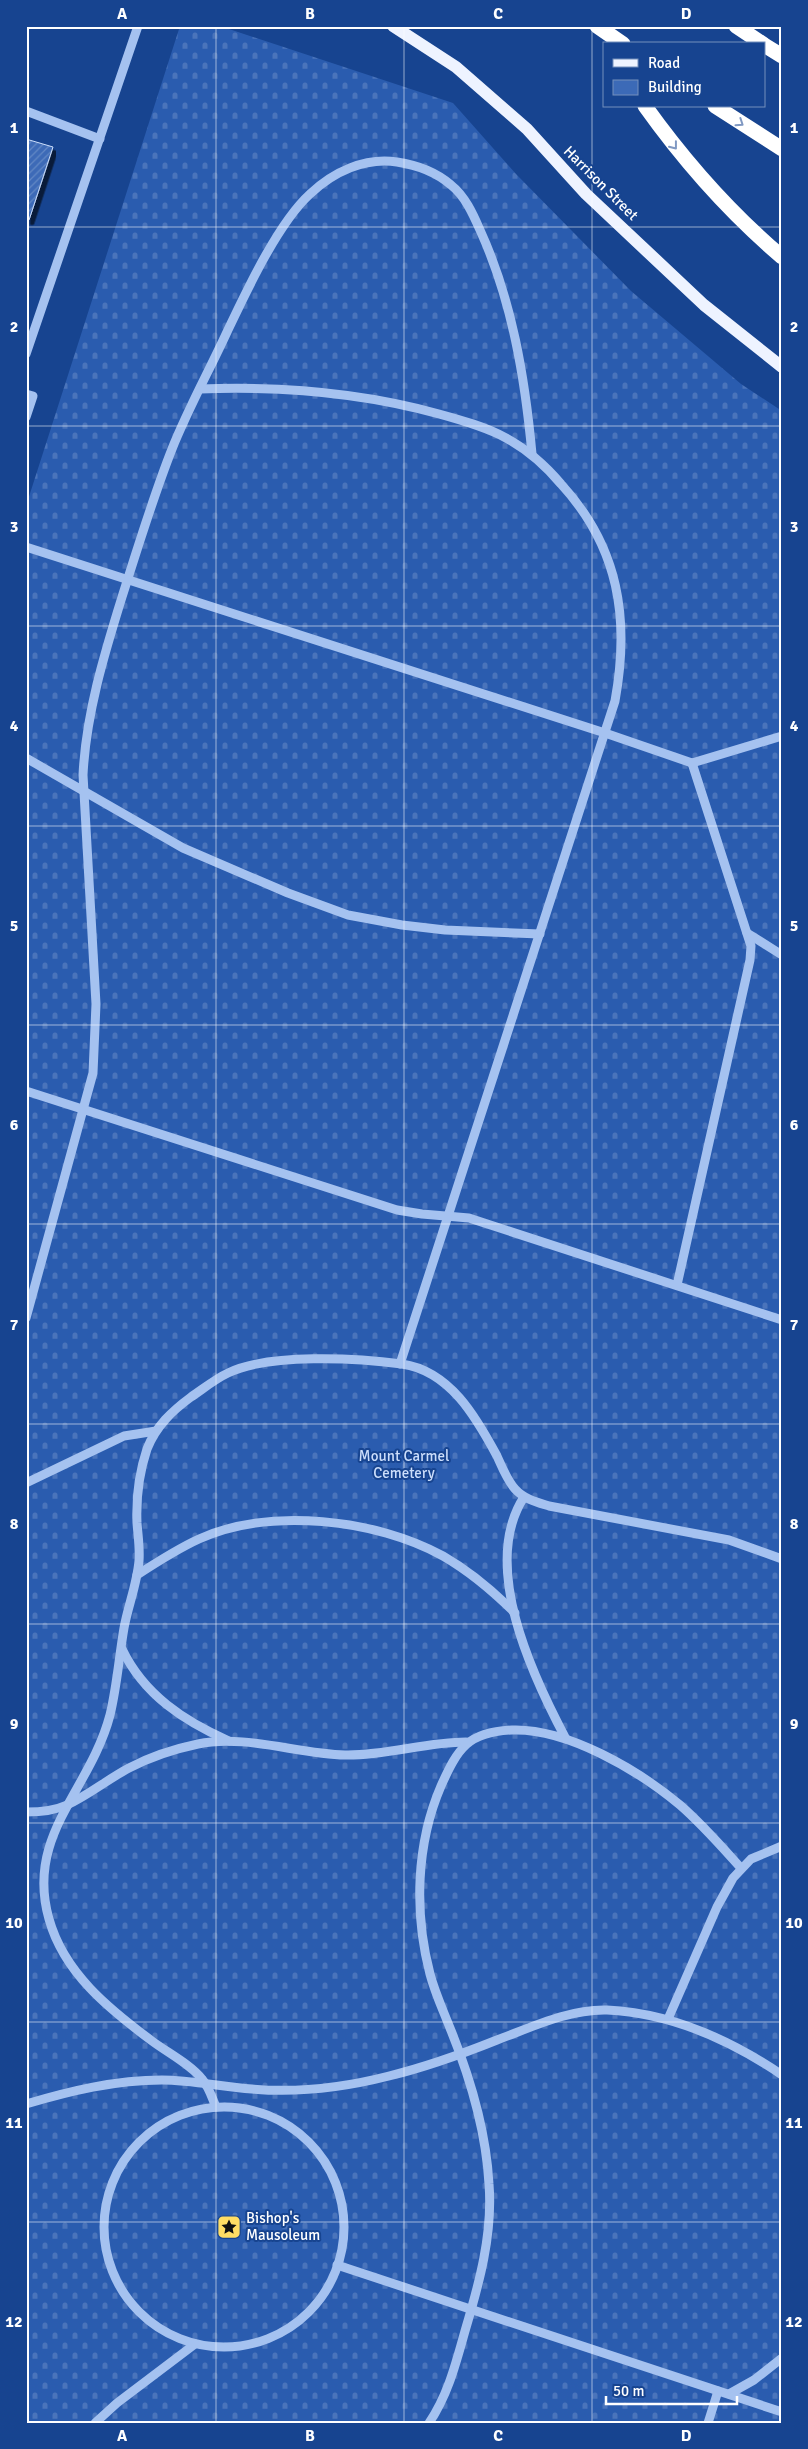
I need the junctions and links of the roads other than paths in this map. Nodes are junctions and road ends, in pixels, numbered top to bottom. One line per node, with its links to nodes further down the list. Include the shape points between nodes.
1 (138, 26): 13 (lane)
2 (393, 26): 17 (main road, Harrison Street, via 456,68 527,128 586,194 704,305)
3 (596, 26): 5 (highway); 6 (highway)
4 (736, 26): 7 (highway)
5 (605, 42)
6 (620, 42)
7 (760, 42)
8 (766, 46): 9 (highway)
9 (782, 56)
10 (646, 108): 15 (highway, one-way to 15, via 710,189)
11 (718, 108): 14 (highway, one-way to 14)
12 (26, 111): 13 (lane)
13 (100, 139): 16 (lane)
14 (782, 151)
15 (782, 257)
16 (26, 354)
17 (782, 367)
18 (200, 389): 21 (lane, via 291,389 408,405 505,437); 21 (lane, via 242,299 275,241 308,195 325,181 357,165 372,161 408,164 424,168 453,186 465,201 487,246 520,357); 23 (lane, via 173,447)
19 (26, 394): 20 (lane, via 32,396)
20 (26, 417)
21 (532, 454): 24 (lane, via 586,514 611,564 622,620 622,650 615,701)
22 (26, 547): 23 (lane)
23 (128, 579): 24 (lane); 28 (lane, via 92,708 84,753)
24 (605, 733): 27 (lane); 30 (lane)
25 (782, 736): 27 (lane)
26 (26, 758): 28 (lane)
27 (692, 763): 29 (lane)
28 (84, 792): 30 (lane, via 183,848 279,890 348,915 445,930); 33 (lane, via 96,1041)
29 (747, 933): 31 (lane); 35 (lane, via 751,946 750,960)
30 (540, 934): 34 (lane)
31 (782, 955)
32 (26, 1091): 33 (lane)
33 (85, 1110): 34 (lane, via 397,1210); 36 (lane)
34 (448, 1215): 35 (lane, via 468,1218); 38 (lane)
35 (677, 1285): 37 (lane)
36 (26, 1318)
37 (782, 1320)
38 (400, 1364): 39 (lane, via 300,1359 243,1367 199,1391 167,1417); 41 (lane, via 430,1373 455,1392 483,1431 510,1481)
39 (156, 1431): 40 (lane, via 124,1436); 43 (lane, via 138,1485)
40 (26, 1483)
41 (524, 1497): 42 (lane, via 549,1506 730,1540); 44 (lane, via 512,1521 507,1552 509,1592)
42 (782, 1559)
43 (136, 1576): 44 (lane, via 181,1548 220,1532 282,1522 347,1525 403,1538 443,1556 482,1583); 45 (lane)
44 (515, 1613): 46 (lane, via 531,1662)
45 (122, 1649): 47 (lane, via 144,1685 159,1699 200,1728); 49 (lane, via 108,1720 89,1768)
46 (566, 1739): 48 (lane, via 517,1730 483,1734); 52 (lane, via 600,1754 653,1785 698,1821)
47 (230, 1741): 48 (lane, via 344,1755); 49 (lane, via 199,1744 154,1757)
48 (466, 1742): 54 (lane, via 452,1762 430,1815 420,1884 423,1934 430,1973)
49 (68, 1805): 50 (lane); 56 (lane, via 52,1835 43,1872 45,1904 57,1942 75,1971 109,2007)
50 (26, 1812)
51 (782, 1846): 52 (lane)
52 (741, 1868): 53 (lane, via 726,1890)
53 (668, 2019): 54 (lane, via 624,2012 586,2011 549,2021); 55 (lane, via 720,2038)
54 (459, 2055): 56 (lane, via 387,2076 337,2085 254,2090); 60 (lane, via 477,2109 489,2184 488,2228)
55 (782, 2075)
56 (206, 2084): 57 (lane, via 134,2081 78,2090); 58 (lane)
57 (26, 2104)
58 (216, 2107): 59 (lane, via 248,2110 276,2119 291,2127 315,2149 332,2174 343,2210); 61 (lane, via 168,2121 140,2142 112,2184 104,2220 107,2256 128,2300 150,2322)
59 (338, 2265): 60 (lane); 61 (lane, via 316,2304 276,2336 229,2348)
60 (471, 2309): 63 (lane); 67 (lane, via 450,2383)
61 (194, 2344): 66 (lane)
62 (782, 2358): 64 (lane)
63 (718, 2391): 64 (lane); 68 (lane)
64 (729, 2394): 65 (lane)
65 (782, 2412)
66 (95, 2423)
67 (429, 2423)
68 (708, 2423)

